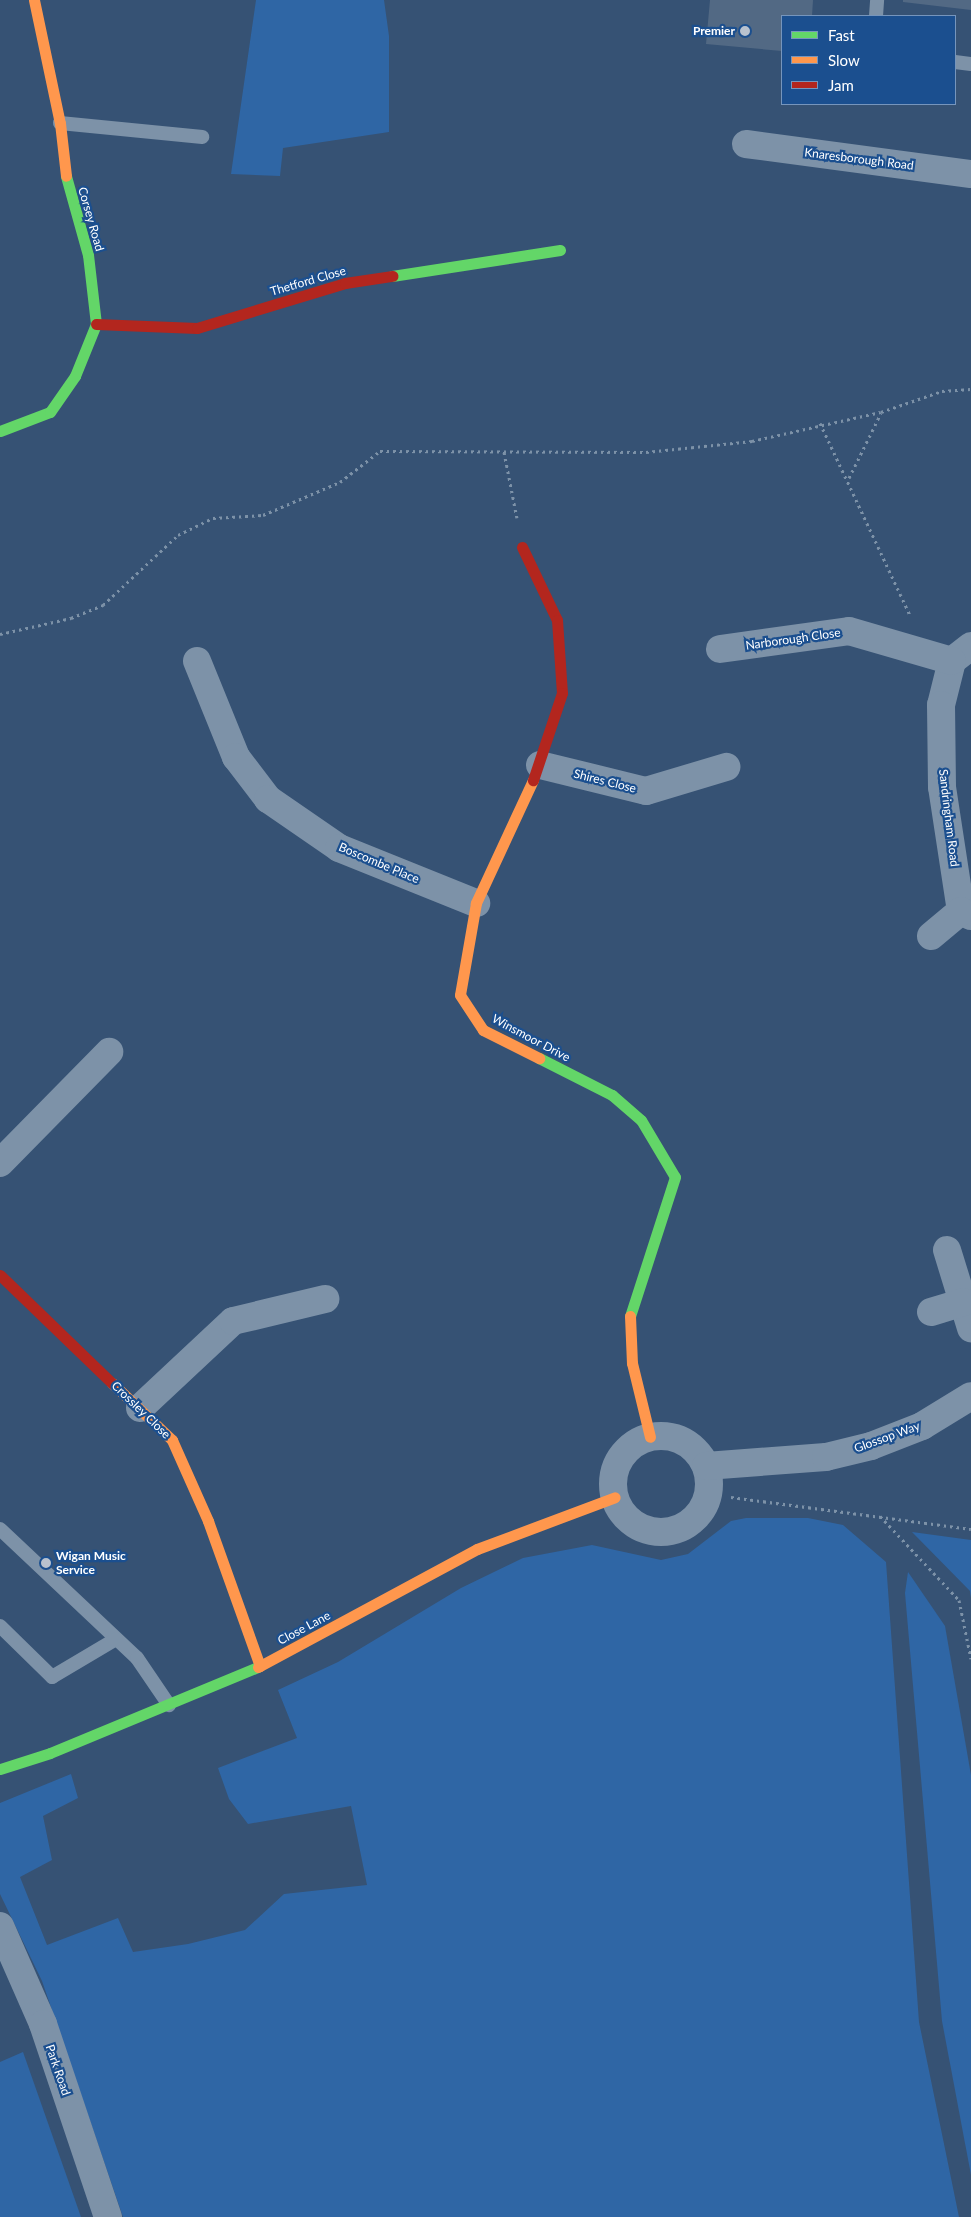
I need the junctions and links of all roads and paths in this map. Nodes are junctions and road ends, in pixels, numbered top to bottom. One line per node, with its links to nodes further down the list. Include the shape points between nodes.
1 (34, 0): 6 (street, Corsey Road)
2 (877, 0): 3 (lane)
3 (876, 15)
4 (956, 62): 5 (lane)
5 (971, 64)
6 (60, 123): 7 (lane); 11 (street, Corsey Road, via 68,195 88,255)
7 (202, 137)
8 (746, 144): 9 (street, Knaresborough Road)
9 (971, 174)
10 (560, 250): 11 (street, Thetford Close, via 345,283 197,328)
11 (96, 324): 15 (street, Corsey Road, via 76,376 50,412)
12 (971, 389): 13 (path, via 942,391)
13 (881, 412): 14 (path); 17 (path)
14 (820, 423): 16 (path, via 752,441 646,452); 17 (path)
15 (0, 431)
16 (504, 452): 18 (path); 19 (path, via 380,450 340,482 263,515 213,518 178,535 103,605 71,618)
17 (849, 478): 21 (path)
18 (522, 547): 24 (street, Winsmoor Drive, via 557,620 562,692)
19 (0, 634)
20 (720, 649): 21 (street, Narborough Close, via 849,631)
21 (926, 651): 22 (street, Narborough Close)
22 (962, 653): 27 (street, Sandringham Road, via 941,705 942,787)
23 (196, 661): 26 (street, Boscombe Place, via 236,757 268,799 340,848)
24 (540, 765): 25 (street, Shires Close, via 646,791); 26 (street, Winsmoor Drive)
25 (726, 767)
26 (476, 903): 39 (street, Winsmoor Drive, via 460,995 483,1030 612,1095 641,1120 675,1177 629,1319 632,1364)
27 (966, 913): 28 (street, Sandringham Road)
28 (931, 936)
29 (109, 1052): 30 (street)
30 (0, 1163)
31 (947, 1250): 34 (street)
32 (0, 1275): 38 (street, Crossley Close)
33 (325, 1299): 38 (street, via 233,1321)
34 (963, 1302): 35 (street); 36 (street)
35 (931, 1312)
36 (971, 1328)
37 (971, 1396): 40 (street, Glossop Way, via 922,1426 871,1446 826,1456)
38 (140, 1408): 49 (street, Crossley Close, via 172,1440 208,1521)
39 (650, 1438): 40 (street, via 664,1436 689,1444); 42 (street, via 624,1453 613,1482)
40 (706, 1466): 41 (street)
41 (708, 1494): 42 (street, via 692,1520 663,1532 633,1523); 43 (path)
42 (615, 1497): 49 (street, Close Lane, via 477,1549)
43 (880, 1515): 45 (path); 48 (path, via 917,1550 959,1600)
44 (0, 1528): 47 (lane)
45 (971, 1529)
46 (0, 1626): 47 (lane, via 52,1677)
47 (116, 1639): 50 (lane, via 137,1658)
48 (971, 1659)
49 (260, 1666): 50 (street, Close Lane)
50 (169, 1705): 51 (street, Close Lane)
51 (0, 1768)
52 (0, 1926): 53 (street, Park Road, via 43,2024)
53 (108, 2217)

